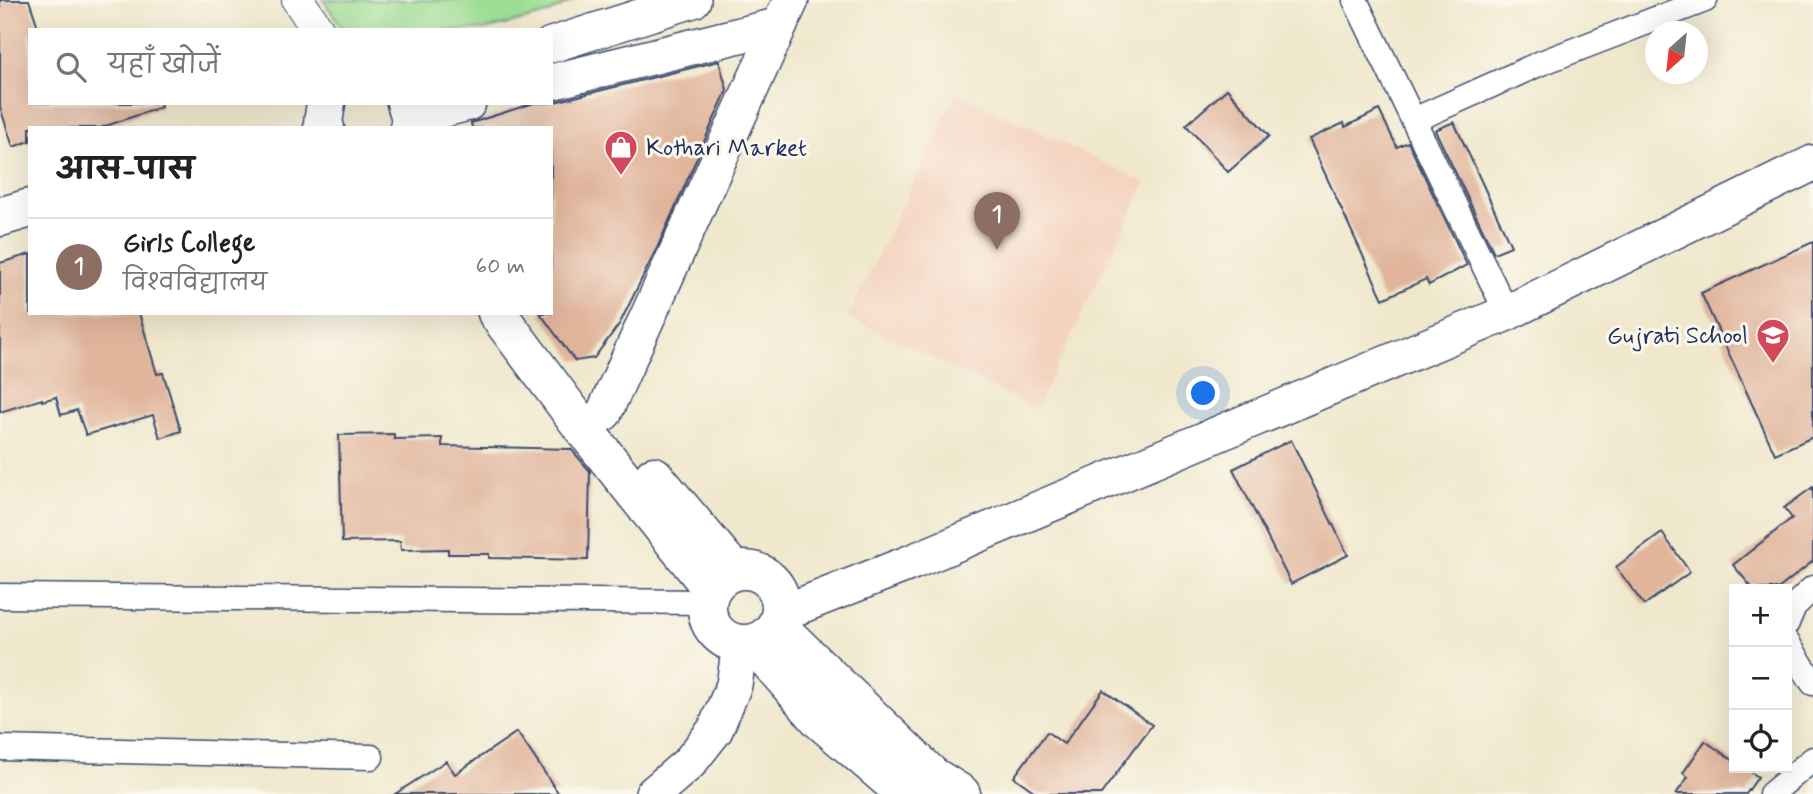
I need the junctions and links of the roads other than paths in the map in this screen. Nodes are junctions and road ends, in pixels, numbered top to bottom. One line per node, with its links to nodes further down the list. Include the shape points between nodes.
1 (298, 0): 6 (street)
2 (693, 0): 7 (main road)
3 (1355, 0): 11 (street)
4 (1705, 0): 11 (street, via 1541,63)
5 (786, 12): 8 (main road); 20 (main road)
6 (317, 28)
7 (553, 44)
8 (553, 81)
9 (459, 105): 10 (main road)
10 (409, 116)
11 (1414, 120): 17 (street)
12 (1813, 163): 17 (main road)
13 (28, 209): 14 (highway)
14 (0, 217)
15 (28, 230): 16 (highway)
16 (0, 238)
17 (1507, 313): 25 (main road, via 912,562)
18 (498, 315): 21 (highway, via 583,428)
19 (530, 315): 20 (highway)
20 (604, 413): 21 (highway, via 661,486)
21 (718, 587): 23 (street); 25 (highway, via 708,617 714,630 725,640); 25 (highway, via 749,570 774,584 781,598)
22 (1813, 588): 24 (street)
23 (0, 596)
24 (1792, 611)
25 (763, 632): 31 (main road, via 715,730 689,763); 32 (highway, via 820,720); 33 (highway, via 932,776)
26 (1790, 647): 27 (street)
27 (1813, 683)
28 (0, 748): 29 (street)
29 (371, 757)
30 (1813, 759): 34 (street)
31 (653, 794)
32 (906, 794)
33 (961, 794)
34 (1770, 794)

